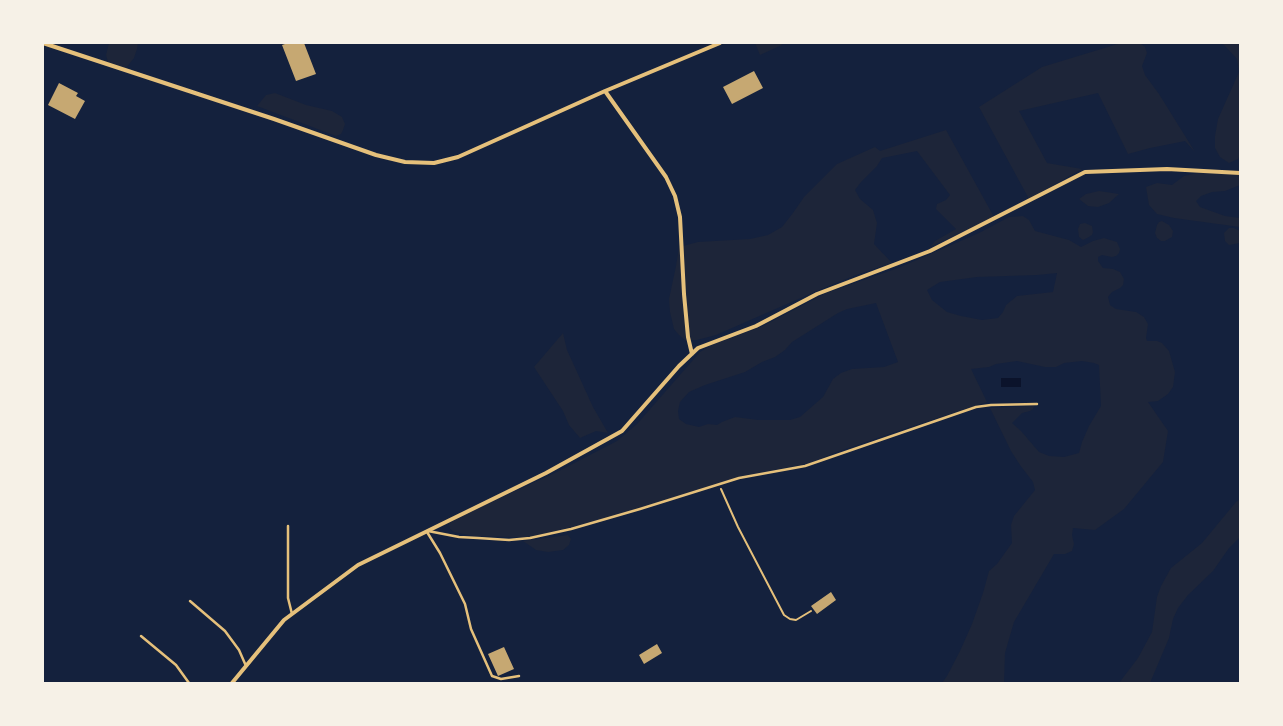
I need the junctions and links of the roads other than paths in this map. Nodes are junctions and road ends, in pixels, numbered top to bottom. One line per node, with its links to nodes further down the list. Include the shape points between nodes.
1 (43, 43): 3 (street, via 405,162 434,163 458,157)
2 (720, 43): 3 (street)
3 (605, 91): 5 (street, via 666,177 675,196 680,217 684,294)
4 (1240, 172): 5 (street, via 1167,169 1086,172 930,251 817,294 756,326 698,348)
5 (692, 354): 8 (street, via 622,431 546,474)
6 (1037, 404): 8 (lane, via 976,407 805,466 739,478 571,529 530,538 472,538)
7 (288, 526): 10 (lane, via 288,598)
8 (427, 531): 10 (street, via 358,565); 13 (lane, via 465,604 471,629 492,676 502,679)
9 (190, 600): 12 (lane, via 225,631 239,650)
10 (292, 614): 12 (street, via 284,620)
11 (141, 636): 14 (lane, via 176,665)
12 (246, 666): 15 (street)
13 (519, 676)
14 (189, 683)
15 (232, 683)

